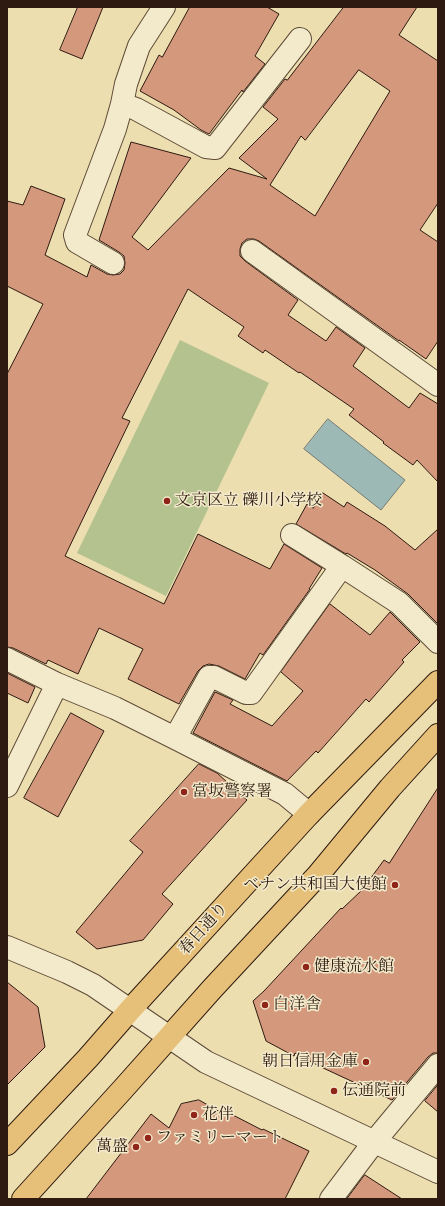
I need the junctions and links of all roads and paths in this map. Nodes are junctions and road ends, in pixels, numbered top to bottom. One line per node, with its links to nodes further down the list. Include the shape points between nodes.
1 (164, 7): 3 (street, via 139,46)
2 (300, 39): 3 (street, via 215,148 206,147)
3 (122, 104): 5 (street, via 75,235 77,242)
4 (252, 251): 6 (street)
5 (113, 263)
6 (438, 385)
7 (292, 535): 8 (street)
8 (342, 566): 9 (street, via 399,603); 14 (street, via 251,693 209,677)
9 (438, 642)
10 (7, 660): 12 (street)
11 (438, 682): 16 (highway, 春日通り)
12 (57, 684): 14 (street, via 115,708); 15 (street)
13 (438, 735): 19 (highway, via 318,875)
14 (175, 738): 16 (street, via 285,794)
15 (7, 786)
16 (309, 814): 18 (highway, 春日通り)
17 (7, 947): 18 (street, via 93,985)
18 (130, 1010): 19 (street); 22 (highway, 春日通り)
19 (170, 1037): 21 (street, via 206,1062); 24 (highway)
20 (438, 1065): 21 (street)
21 (374, 1142): 23 (street); 25 (street)
22 (7, 1144)
23 (438, 1172)
24 (23, 1199)
25 (332, 1199)

